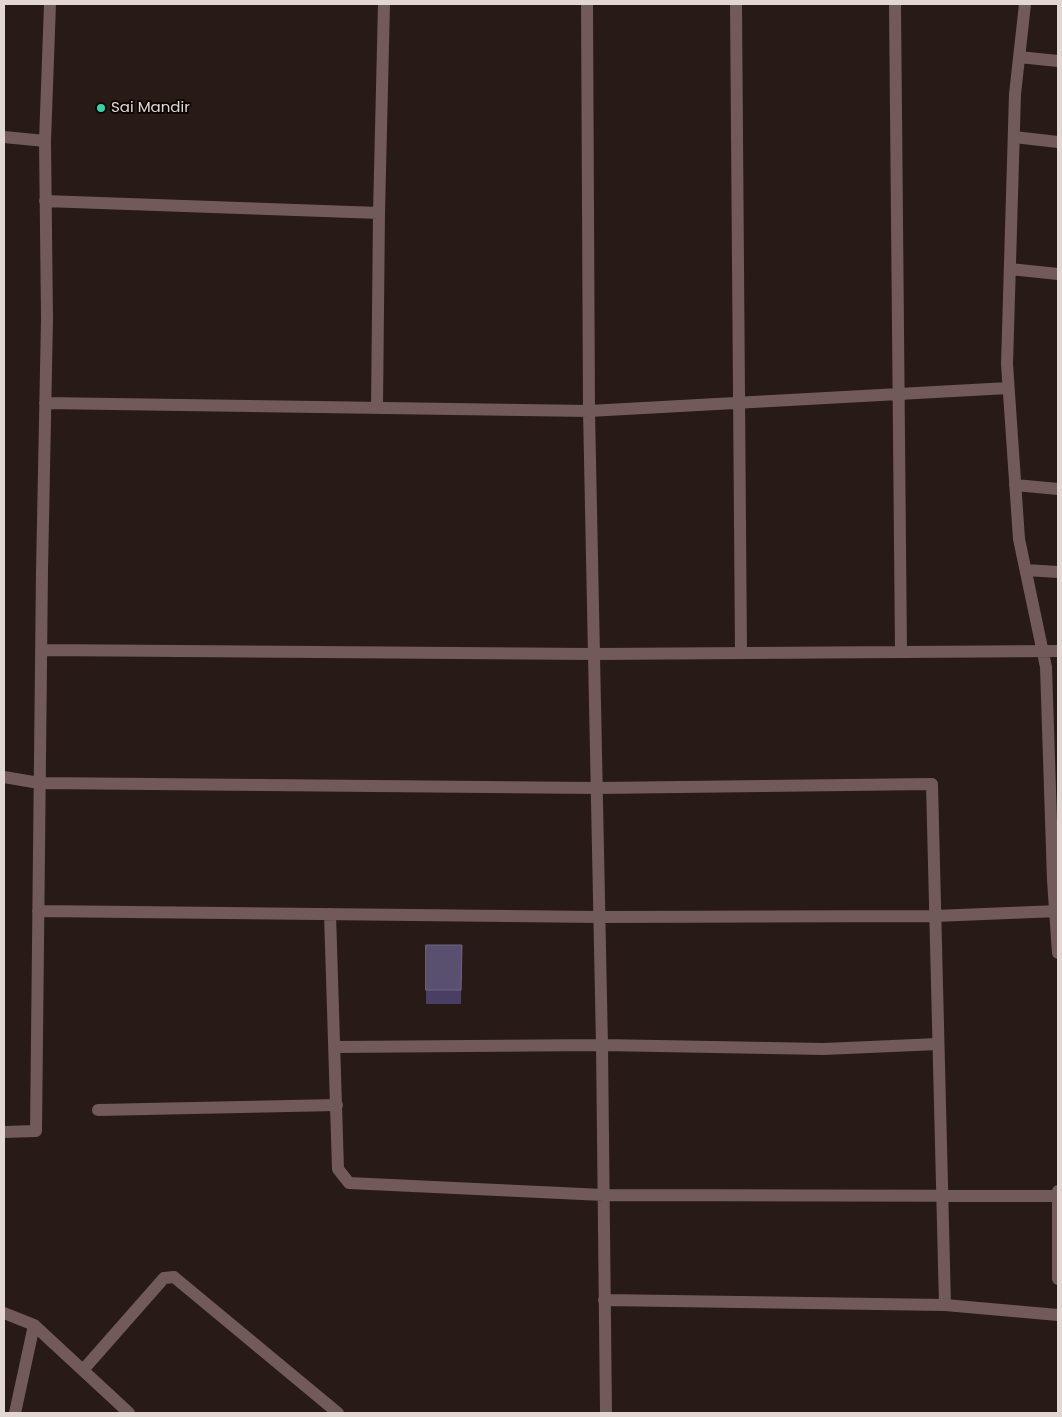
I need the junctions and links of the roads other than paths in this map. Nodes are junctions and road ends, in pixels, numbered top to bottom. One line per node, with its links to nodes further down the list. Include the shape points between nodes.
1 (50, 4): 11 (street)
2 (384, 4): 14 (street)
3 (587, 4): 22 (street)
4 (736, 4): 20 (street)
5 (895, 4): 18 (street)
6 (1024, 4): 7 (street)
7 (1019, 57): 8 (street); 10 (street)
8 (1058, 61)
9 (4, 137): 11 (street)
10 (1014, 138): 12 (street); 15 (street)
11 (45, 141): 13 (street)
12 (1058, 142)
13 (45, 201): 14 (street); 19 (street, via 48,319)
14 (379, 213): 21 (street)
15 (1010, 269): 16 (street); 17 (street)
16 (1058, 274)
17 (1008, 388): 18 (street); 23 (street)
18 (899, 395): 20 (street); 30 (street)
19 (45, 403): 21 (street); 27 (street)
20 (739, 404): 22 (street); 31 (street)
21 (377, 408): 22 (street)
22 (589, 411): 32 (street)
23 (1016, 484): 24 (street); 25 (street, via 1019,539)
24 (1058, 489)
25 (1026, 570): 26 (street); 28 (street)
26 (1058, 572)
27 (41, 650): 32 (street); 35 (street)
28 (1044, 651): 29 (street); 30 (street); 33 (street)
29 (1058, 651)
30 (901, 652): 31 (street)
31 (741, 653): 32 (street)
32 (594, 654): 36 (street)
33 (1053, 710): 37 (street)
34 (4, 777): 35 (street)
35 (39, 783): 36 (street); 38 (street)
36 (596, 788): 41 (street, via 932,784); 42 (street)
37 (1054, 799): 39 (street)
38 (38, 911): 40 (street); 49 (street, via 36,1132)
39 (1057, 912): 41 (street); 43 (street)
40 (330, 914): 42 (street); 46 (street)
41 (935, 916): 42 (street); 44 (street)
42 (599, 917): 45 (street)
43 (1058, 953)
44 (938, 1044): 45 (street, via 824,1049); 52 (street)
45 (602, 1045): 46 (street); 51 (street)
46 (335, 1047): 47 (street)
47 (337, 1105): 48 (street); 51 (street, via 338,1169 349,1183)
48 (98, 1110)
49 (4, 1132)
50 (1058, 1191): 53 (street)
51 (604, 1194): 52 (street); 55 (street)
52 (943, 1195): 53 (street); 56 (street)
53 (1058, 1196): 54 (street)
54 (1058, 1279)
55 (604, 1300): 56 (street); 64 (street)
56 (945, 1305): 58 (street)
57 (4, 1312): 59 (street)
58 (1058, 1315)
59 (34, 1325): 60 (street); 61 (street)
60 (83, 1370): 62 (street); 63 (street, via 164,1278 174,1277)
61 (15, 1413)
62 (129, 1413)
63 (338, 1413)
64 (606, 1413)

